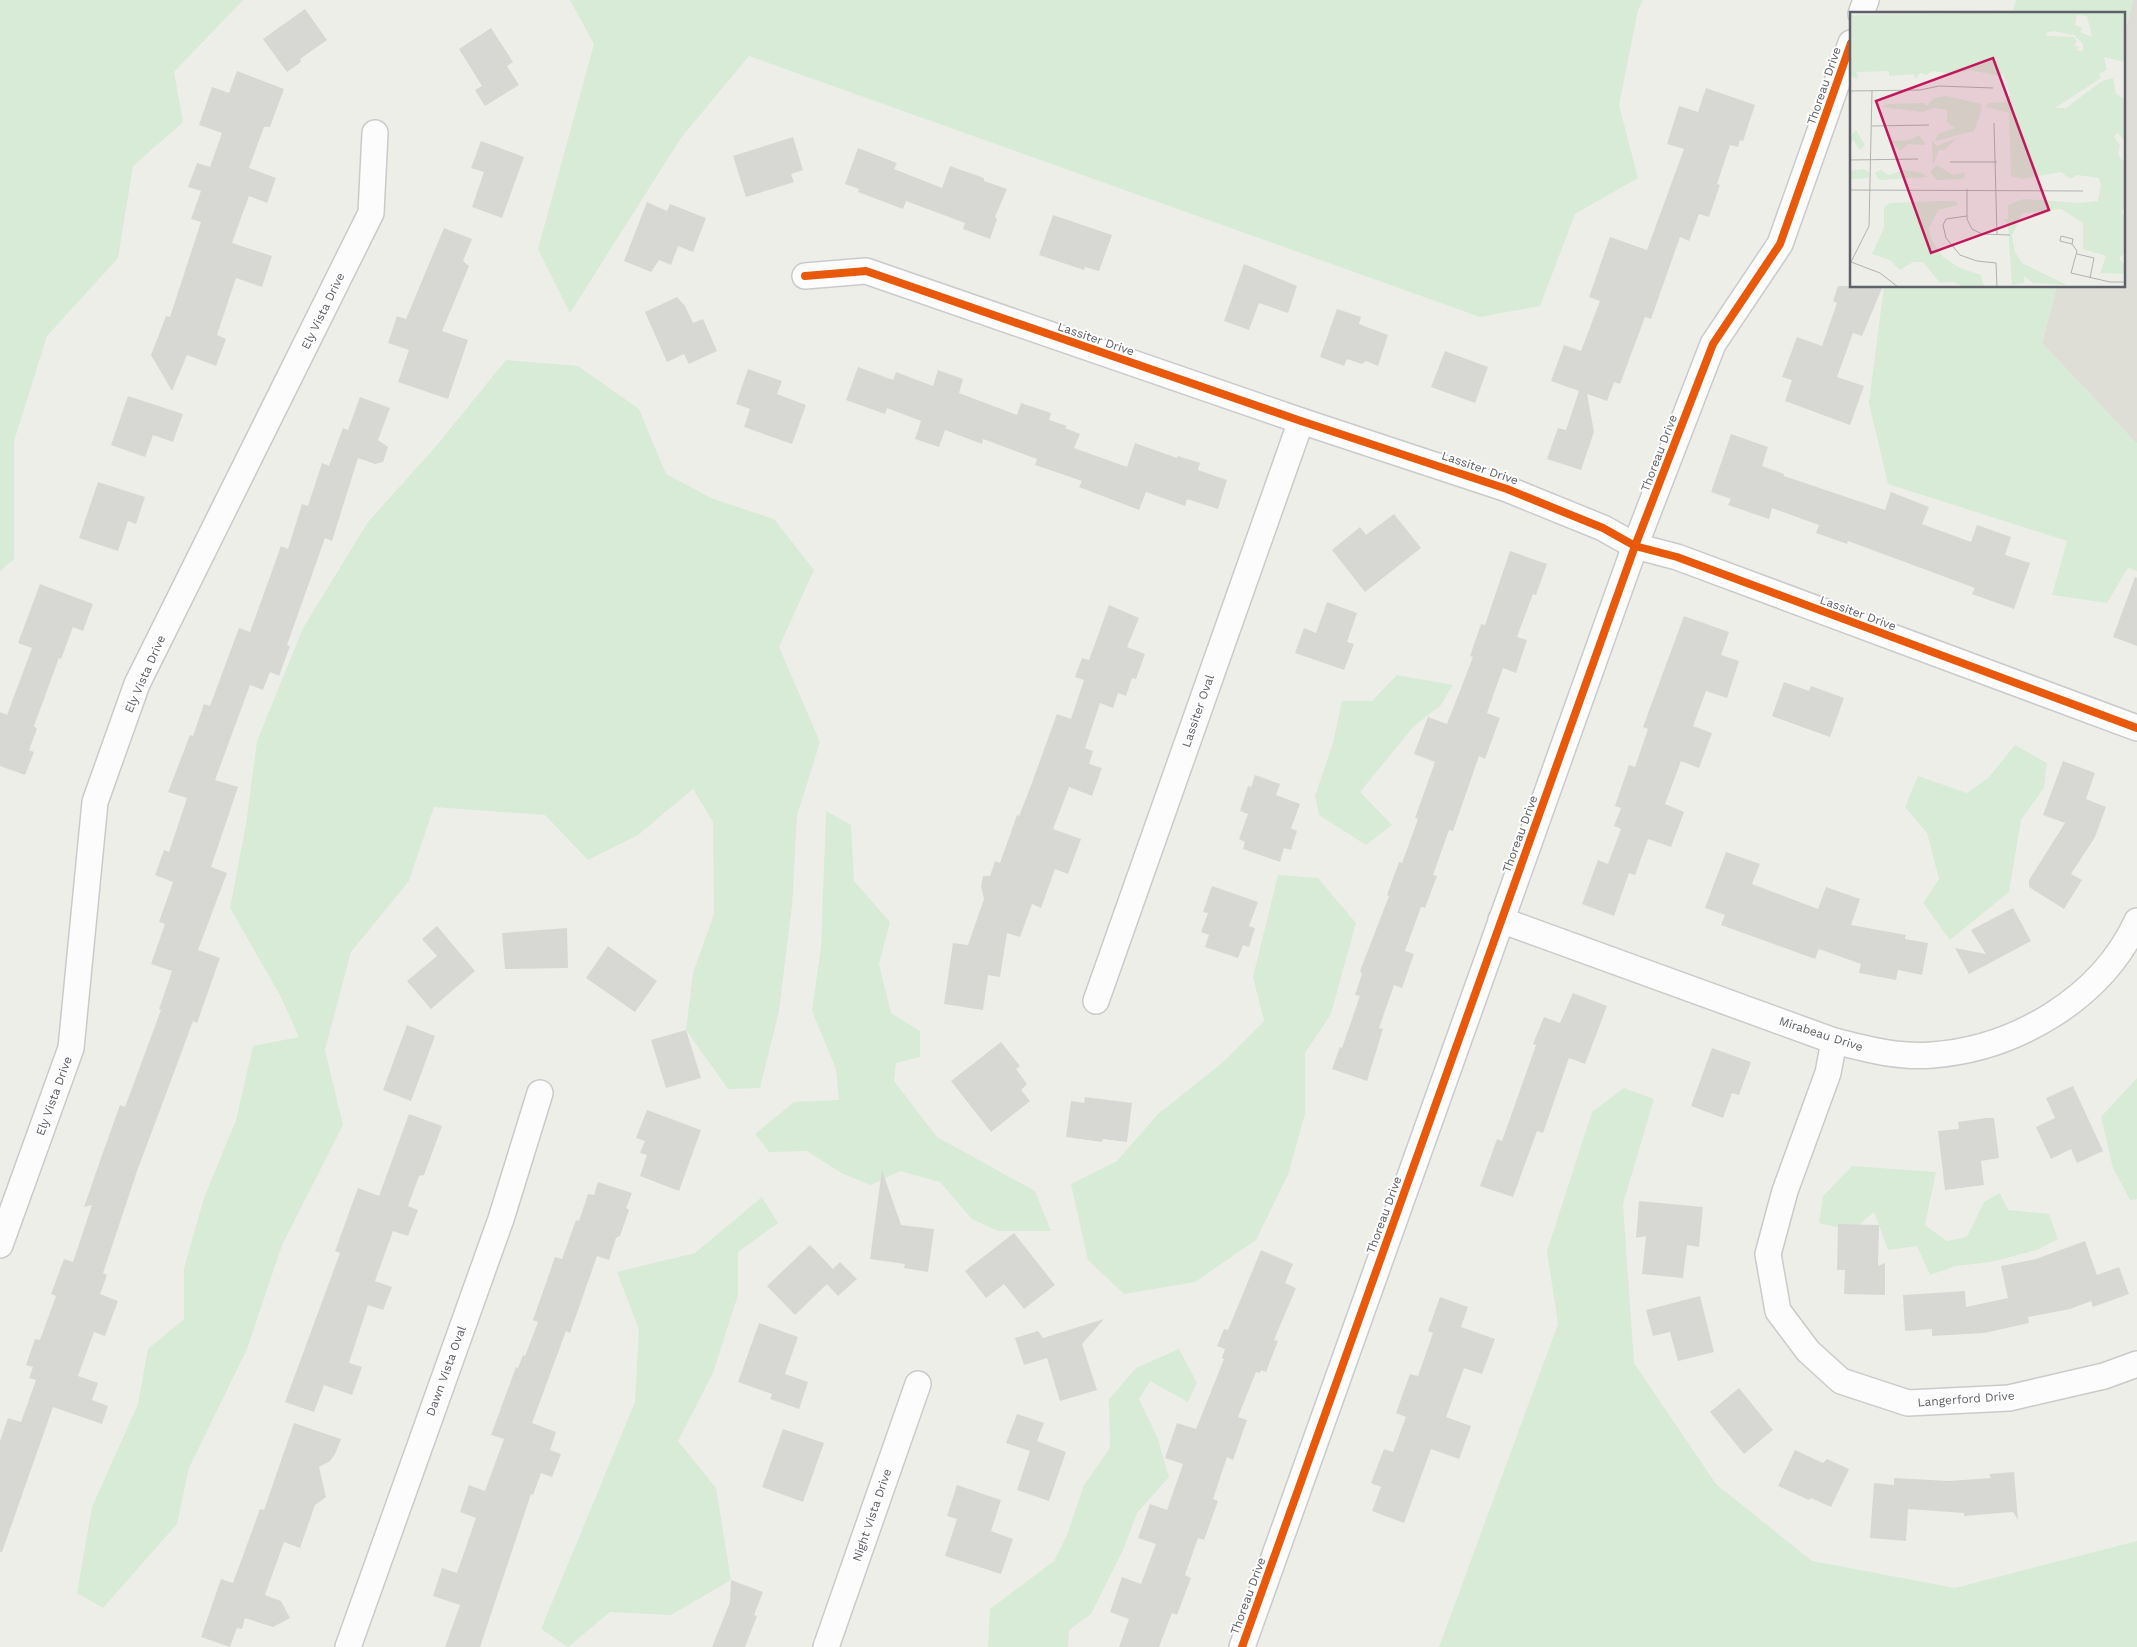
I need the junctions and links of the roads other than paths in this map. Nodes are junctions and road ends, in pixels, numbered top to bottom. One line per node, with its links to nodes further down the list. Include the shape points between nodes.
1 (1866, 0): 2 (street)
2 (1862, 12)
3 (1850, 46): 7 (street, Thoreau Drive, via 1780,244 1713,344)
4 (374, 133): 14 (street, Ely Vista Drive, via 371,213 138,684 95,802 71,1048)
5 (805, 276): 6 (street, Lassiter Drive, via 866,271)
6 (1301, 421): 7 (street, Lassiter Drive, via 1507,488 1603,528); 11 (street, Lassiter Oval)
7 (1635, 546): 8 (street, Lassiter Drive, via 1677,557); 9 (street, Thoreau Drive)
8 (2137, 728)
9 (1501, 920): 12 (street, Mirabeau Drive); 19 (street, Thoreau Drive)
10 (2137, 922): 12 (street, Mirabeau Drive, via 2114,959 2091,984 2062,1009 2028,1030 1978,1049 1931,1055 1876,1052)
11 (1096, 1001)
12 (1834, 1041): 15 (street, Langerford Drive, via 1828,1073 1785,1191 1768,1254 1778,1311 1808,1352 1841,1381 1908,1403 2009,1398 2104,1376)
13 (540, 1093): 17 (street, Dawn Vista Oval, via 501,1219)
14 (0, 1245)
15 (2137, 1364)
16 (918, 1384): 18 (street, Night Vista Drive)
17 (348, 1647)
18 (826, 1647)
19 (1242, 1647)

